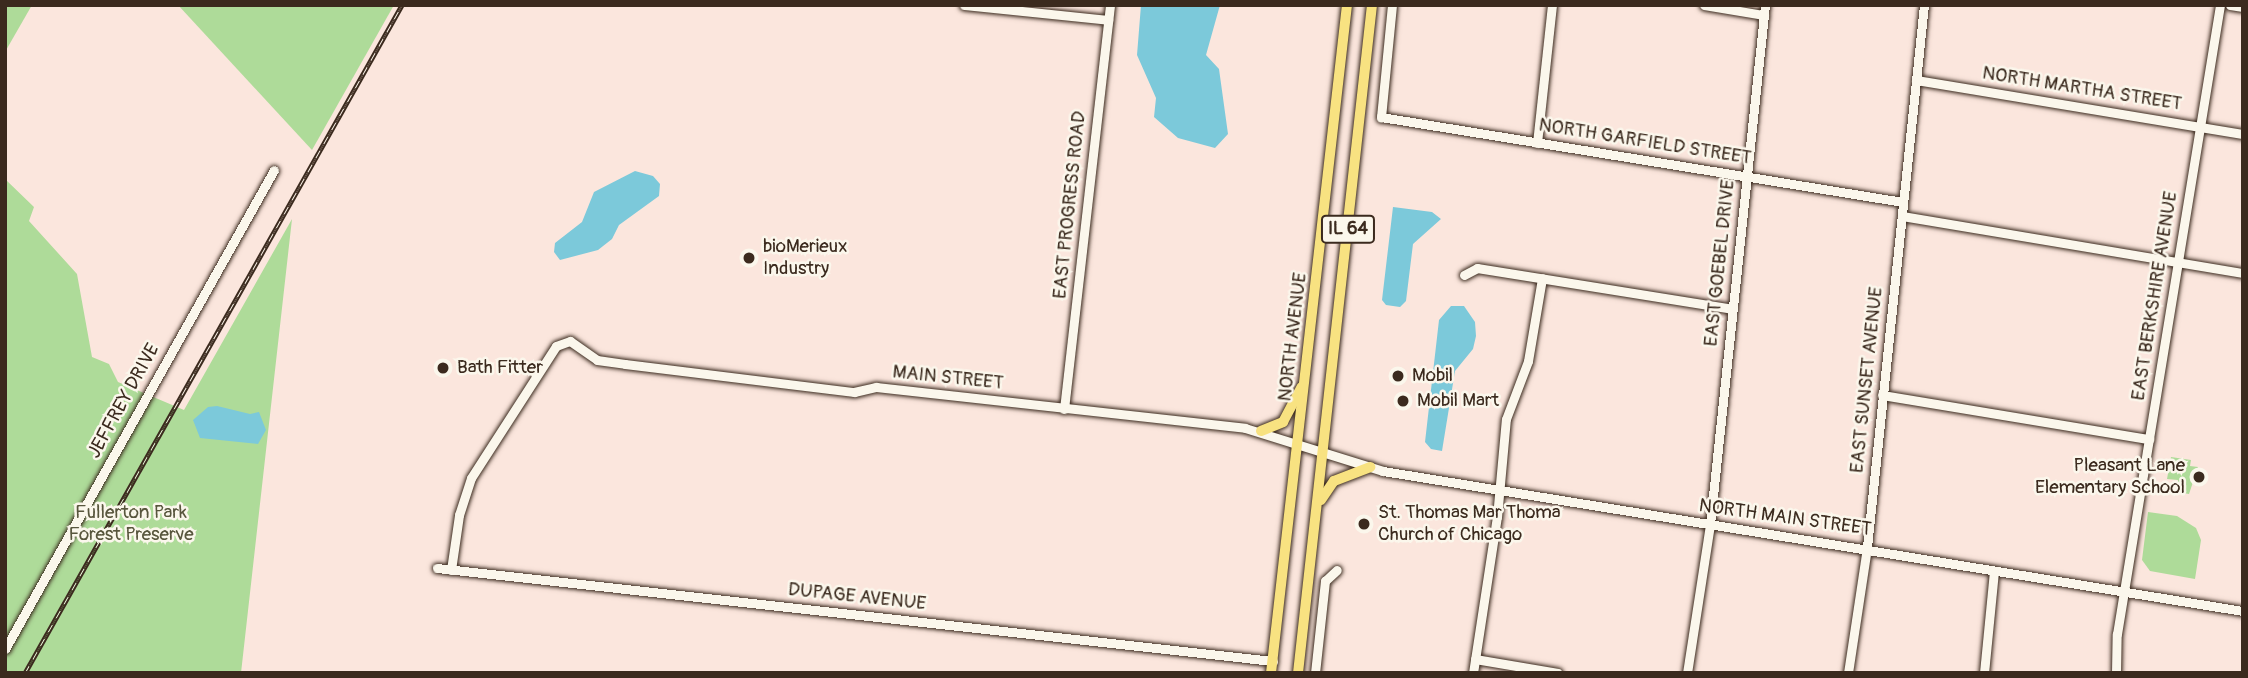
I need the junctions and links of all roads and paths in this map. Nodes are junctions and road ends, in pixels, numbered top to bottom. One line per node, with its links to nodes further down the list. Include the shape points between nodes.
1 (964, 5): 13 (street)
2 (1110, 5): 13 (street, EAST PROGRESS ROAD)
3 (1347, 5): 27 (main road, NORTH AVENUE / IL 64)
4 (1372, 5): 33 (main road, IL 64)
5 (1392, 5): 17 (street, NORTH GARFIELD STREET, via 1381,117)
6 (1552, 5): 17 (street)
7 (1704, 5): 12 (street)
8 (1924, 5): 14 (street)
9 (2220, 5): 15 (street, EAST BERKSHIRE AVENUE)
10 (2230, 5): 11 (street)
11 (2243, 7)
12 (1764, 10): 19 (street, EAST GOEBEL DRIVE)
13 (1108, 20): 29 (street, EAST PROGRESS ROAD)
14 (1916, 80): 15 (street, NORTH MARTHA STREET); 20 (street)
15 (2201, 127): 16 (street, NORTH MARTHA STREET); 22 (street, EAST BERKSHIRE AVENUE)
16 (2243, 134)
17 (1537, 143): 19 (street, NORTH GARFIELD STREET)
18 (275, 170): 45 (street, JEFFREY DRIVE)
19 (1747, 176): 20 (street, NORTH GARFIELD STREET); 26 (street, EAST GOEBEL DRIVE)
20 (1903, 202): 21 (street, EAST SUNSET AVENUE)
21 (1902, 216): 22 (street); 28 (street, EAST SUNSET AVENUE)
22 (2178, 262): 23 (street); 31 (street, EAST BERKSHIRE AVENUE)
23 (2243, 273)
24 (1464, 275): 25 (street, via 1477,268)
25 (1542, 278): 26 (street); 35 (street, via 1528,361 1506,419)
26 (1732, 309): 37 (street, EAST GOEBEL DRIVE)
27 (1305, 382): 30 (main road, via 1283,422); 32 (main road, NORTH AVENUE / IL 64)
28 (1882, 395): 31 (street); 38 (street, EAST SUNSET AVENUE)
29 (1064, 409): 30 (street, MAIN STREET); 40 (street, MAIN STREET, via 876,387 854,392 625,364 597,360 569,341 556,346 471,478 458,515)
30 (1261, 431): 32 (street, MAIN STREET)
31 (2149, 439): 43 (street, EAST BERKSHIRE AVENUE)
32 (1297, 443): 33 (street, MAIN STREET); 47 (main road, NORTH AVENUE / IL 64)
33 (1325, 452): 34 (street, NORTH MAIN STREET); 36 (main road, IL 64)
34 (1370, 467): 35 (street, NORTH MAIN STREET); 36 (main road, via 1334,481)
35 (1501, 490): 37 (street, NORTH MAIN STREET); 46 (street)
36 (1319, 502): 48 (main road, IL 64)
37 (1710, 524): 38 (street, NORTH MAIN STREET); 52 (street, EAST GOEBEL DRIVE)
38 (1867, 547): 42 (street, NORTH MAIN STREET); 53 (street, EAST SUNSET AVENUE)
39 (438, 568): 40 (street, DUPAGE AVENUE)
40 (451, 570): 47 (street, DUPAGE AVENUE)
41 (1337, 570): 49 (street, via 1325,582)
42 (1994, 571): 43 (street, NORTH MAIN STREET); 54 (street)
43 (2124, 592): 44 (street, NORTH MAIN STREET); 55 (street, EAST BERKSHIRE AVENUE)
44 (2243, 611)
45 (5, 649)
46 (1475, 659): 50 (street); 51 (street)
47 (1272, 667)
48 (1298, 673)
49 (1315, 673)
50 (1473, 673)
51 (1558, 673)
52 (1688, 673)
53 (1848, 673)
54 (1984, 673)
55 (2116, 673)

